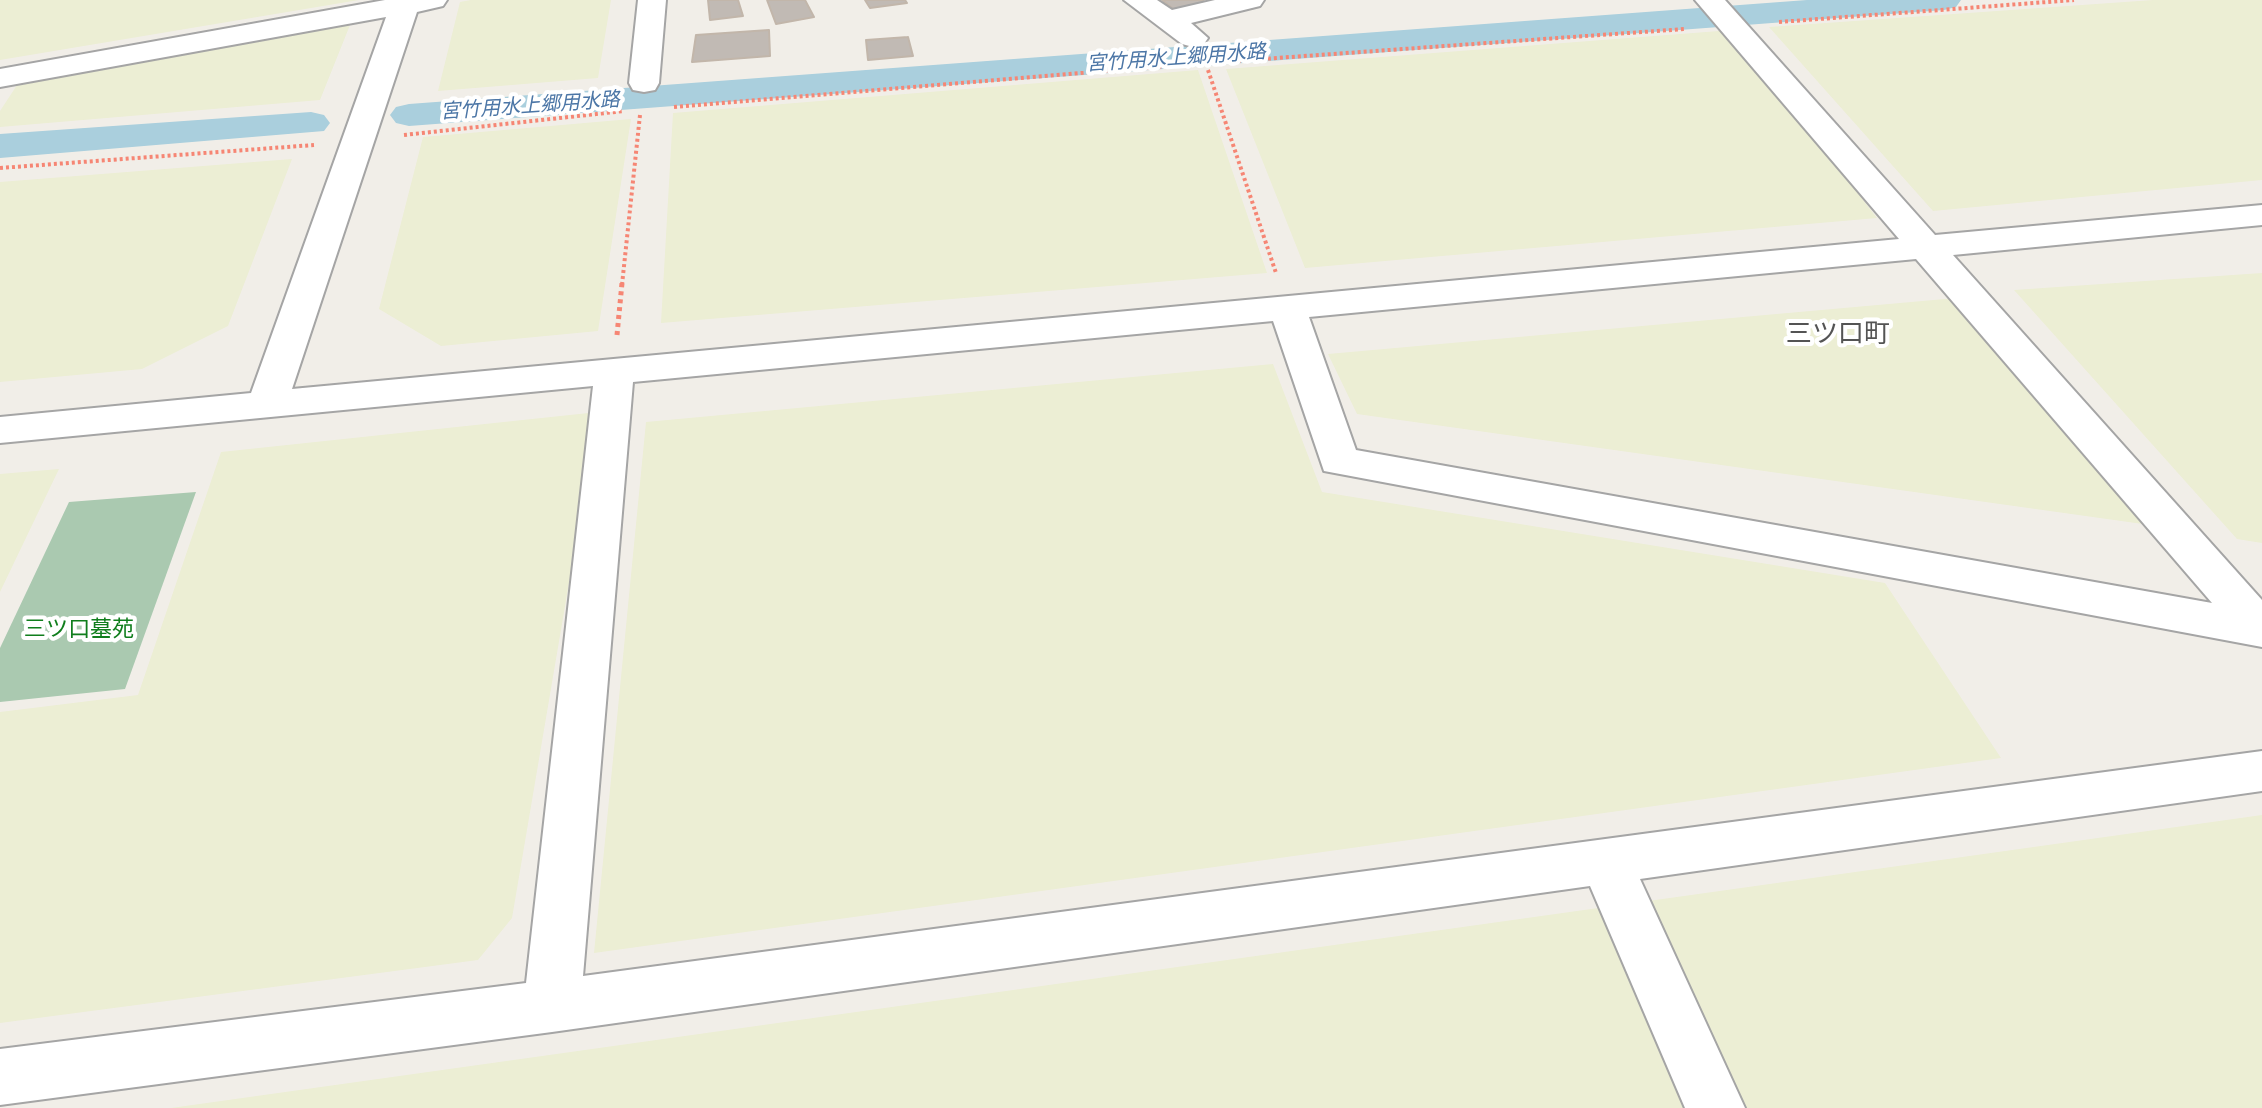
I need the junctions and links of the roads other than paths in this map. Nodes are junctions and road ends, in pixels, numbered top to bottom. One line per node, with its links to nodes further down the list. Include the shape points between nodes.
1 (652, 0): 9 (street)
2 (1138, 0): 6 (street)
3 (1250, 0): 6 (street)
4 (1709, 0): 11 (street)
5 (415, 2): 8 (street); 14 (street, via 369,106)
6 (1169, 20): 7 (street)
7 (1198, 42)
8 (0, 78)
9 (642, 96)
10 (2262, 215): 11 (street)
11 (1925, 247): 12 (street); 16 (street)
12 (1287, 308): 13 (street); 16 (street, via 1339,461)
13 (614, 372): 14 (street); 19 (street)
14 (267, 405): 15 (street)
15 (0, 430)
16 (2262, 630)
17 (2262, 771): 18 (street)
18 (1606, 861): 19 (street); 21 (street)
19 (552, 1006): 20 (street)
20 (0, 1077)
21 (1715, 1108)

